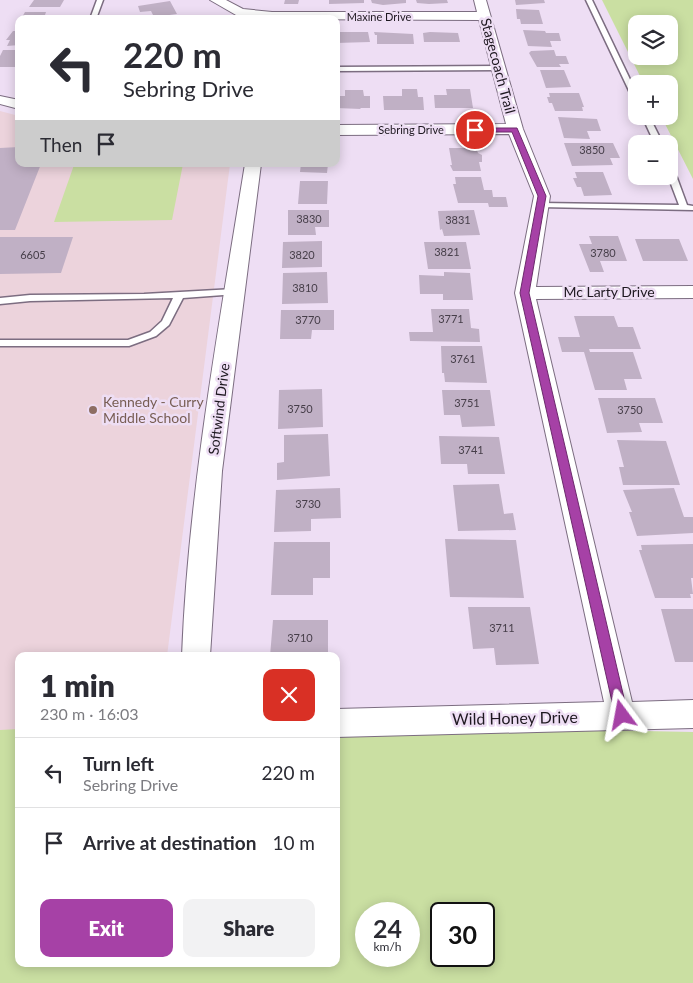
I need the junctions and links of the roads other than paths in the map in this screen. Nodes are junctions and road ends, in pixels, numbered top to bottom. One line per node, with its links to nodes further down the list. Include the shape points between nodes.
1 (100, 0): 5 (lane)
2 (216, 0): 6 (street, Maxine Drive, via 240,12)
3 (589, 0): 10 (lane)
4 (483, 8): 7 (street, Maxine Drive); 8 (street, Stagecoach Trail)
5 (94, 15)
6 (264, 15)
7 (298, 15)
8 (499, 68): 9 (lane); 14 (street, Stagecoach Trail)
9 (340, 69)
10 (628, 82)
11 (0, 100): 12 (street)
12 (15, 104)
13 (340, 130): 14 (street, Sebring Drive)
14 (515, 130): 17 (street, Stagecoach Trail, via 542,196)
15 (253, 167): 20 (street, Softwind Drive)
16 (676, 185): 18 (lane)
17 (540, 205): 18 (lane); 22 (street, Stagecoach Trail)
18 (684, 208): 19 (lane)
19 (693, 208)
20 (234, 292): 23 (lane); 26 (street, Softwind Drive, via 219,396 198,596)
21 (693, 292): 22 (street, Mc Larty Drive)
22 (525, 293): 28 (street, Stagecoach Trail)
23 (180, 294): 24 (lane); 25 (lane, via 166,323 153,334 129,343)
24 (0, 301)
25 (0, 343)
26 (196, 652)
27 (693, 714): 28 (street, Wild Honey Drive)
28 (622, 715): 29 (street, Wild Honey Drive)
29 (340, 723)

